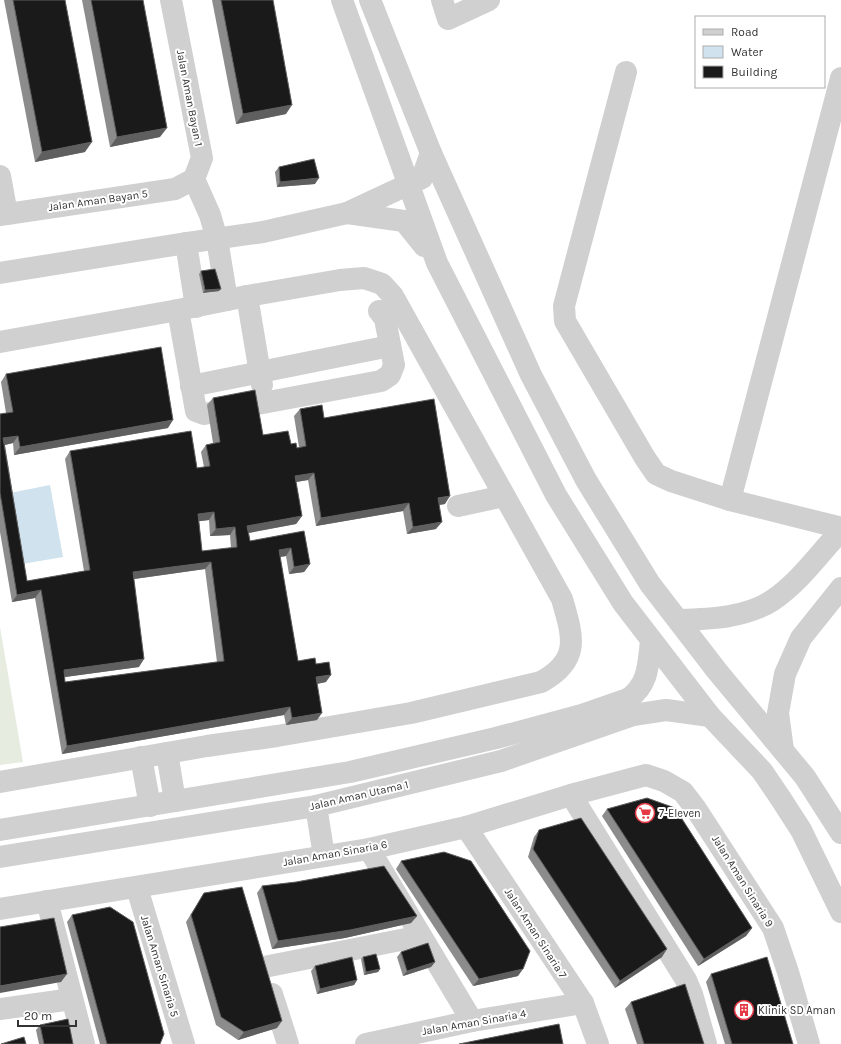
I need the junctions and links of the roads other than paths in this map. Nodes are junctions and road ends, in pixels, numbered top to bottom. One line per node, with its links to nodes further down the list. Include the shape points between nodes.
1 (171, 0): 10 (street, Jalan Aman Bayan 1, via 202,158)
2 (342, 0): 11 (street)
3 (370, 0): 8 (street)
4 (489, 0): 5 (street)
5 (445, 9)
6 (626, 72): 29 (street, via 564,306 564,315 656,474)
7 (841, 78): 29 (street)
8 (431, 153): 11 (street, via 422,178); 34 (street, via 531,375 586,480 642,571)
9 (0, 176): 13 (street)
10 (194, 179): 13 (street, Jalan Aman Bayan 5, via 175,189); 14 (street, via 210,215)
11 (408, 186): 12 (street); 16 (street)
12 (347, 213): 14 (street, via 264,232); 16 (street, via 404,221)
13 (3, 215)
14 (217, 239): 15 (street); 18 (street)
15 (186, 243): 17 (street); 19 (street)
16 (437, 263): 35 (street, via 556,494 606,577)
17 (0, 273)
18 (237, 298): 19 (street); 21 (street, via 364,278 382,284 393,296); 24 (street)
19 (187, 309): 22 (street); 26 (street)
20 (379, 311): 23 (street, via 385,319)
21 (418, 340): 25 (street, via 407,364); 28 (street)
22 (0, 342)
23 (390, 346): 24 (street); 25 (street, via 394,365)
24 (260, 372): 26 (street); 27 (street)
25 (390, 375): 27 (street, via 381,381)
26 (191, 386): 27 (street, via 196,411 204,414)
27 (265, 402)
28 (504, 496): 30 (street); 38 (street, via 562,599 571,640 568,657 556,673 541,682 411,713)
29 (730, 500): 31 (street)
30 (458, 506)
31 (838, 528): 32 (street, via 836,546); 34 (street, via 798,579 773,600 747,612 725,617)
32 (841, 558)
33 (841, 588): 37 (street, via 801,638 785,674 778,713)
34 (678, 620): 37 (street)
35 (651, 641): 36 (street); 40 (street, via 645,680 628,699 582,715 496,738)
36 (710, 716): 47 (street, Jalan Aman Utama 1, via 666,710 633,715 501,761); 59 (street, via 762,771 781,799 801,830)
37 (782, 750): 50 (street, via 805,777)
38 (167, 753): 39 (street); 45 (street)
39 (141, 757): 42 (street); 46 (street)
40 (350, 772): 43 (street); 47 (street)
41 (664, 781): 44 (street, Jalan Aman Sinaria 6, via 646,775); 73 (street, Jalan Aman Sinaria 9, via 683,792 696,809 773,928)
42 (0, 782)
43 (282, 783): 45 (street); 47 (street, via 293,793)
44 (571, 795): 48 (street, Jalan Aman Sinaria 6); 72 (street, via 686,980)
45 (176, 801): 46 (street)
46 (150, 806): 49 (street)
47 (316, 806): 52 (street); 53 (street, Jalan Aman Utama 1)
48 (466, 827): 51 (street, Jalan Aman Sinaria 6); 64 (street, Jalan Aman Sinaria 7)
49 (0, 830)
50 (841, 833)
51 (369, 849): 52 (street, Jalan Aman Sinaria 6); 60 (street)
52 (324, 856): 54 (street, Jalan Aman Sinaria 6)
53 (0, 857)
54 (230, 870): 55 (street, Jalan Aman Sinaria 6); 56 (street)
55 (137, 888): 57 (street, Jalan Aman Sinaria 6); 68 (street, Jalan Aman Sinaria 5)
56 (238, 893)
57 (47, 901): 58 (street, Jalan Aman Sinaria 6); 63 (street)
58 (0, 909)
59 (841, 912)
60 (421, 936): 62 (street); 66 (street)
61 (256, 945): 62 (street)
62 (264, 967): 69 (street)
63 (72, 999): 65 (street); 67 (street)
64 (583, 1003): 66 (street, Jalan Aman Sinaria 4); 71 (street, Jalan Aman Sinaria 7)
65 (0, 1009)
66 (472, 1021): 70 (street, Jalan Aman Sinaria 4)
67 (84, 1044)
68 (184, 1044)
69 (288, 1044)
70 (366, 1044)
71 (598, 1044)
72 (706, 1044)
73 (809, 1044)

